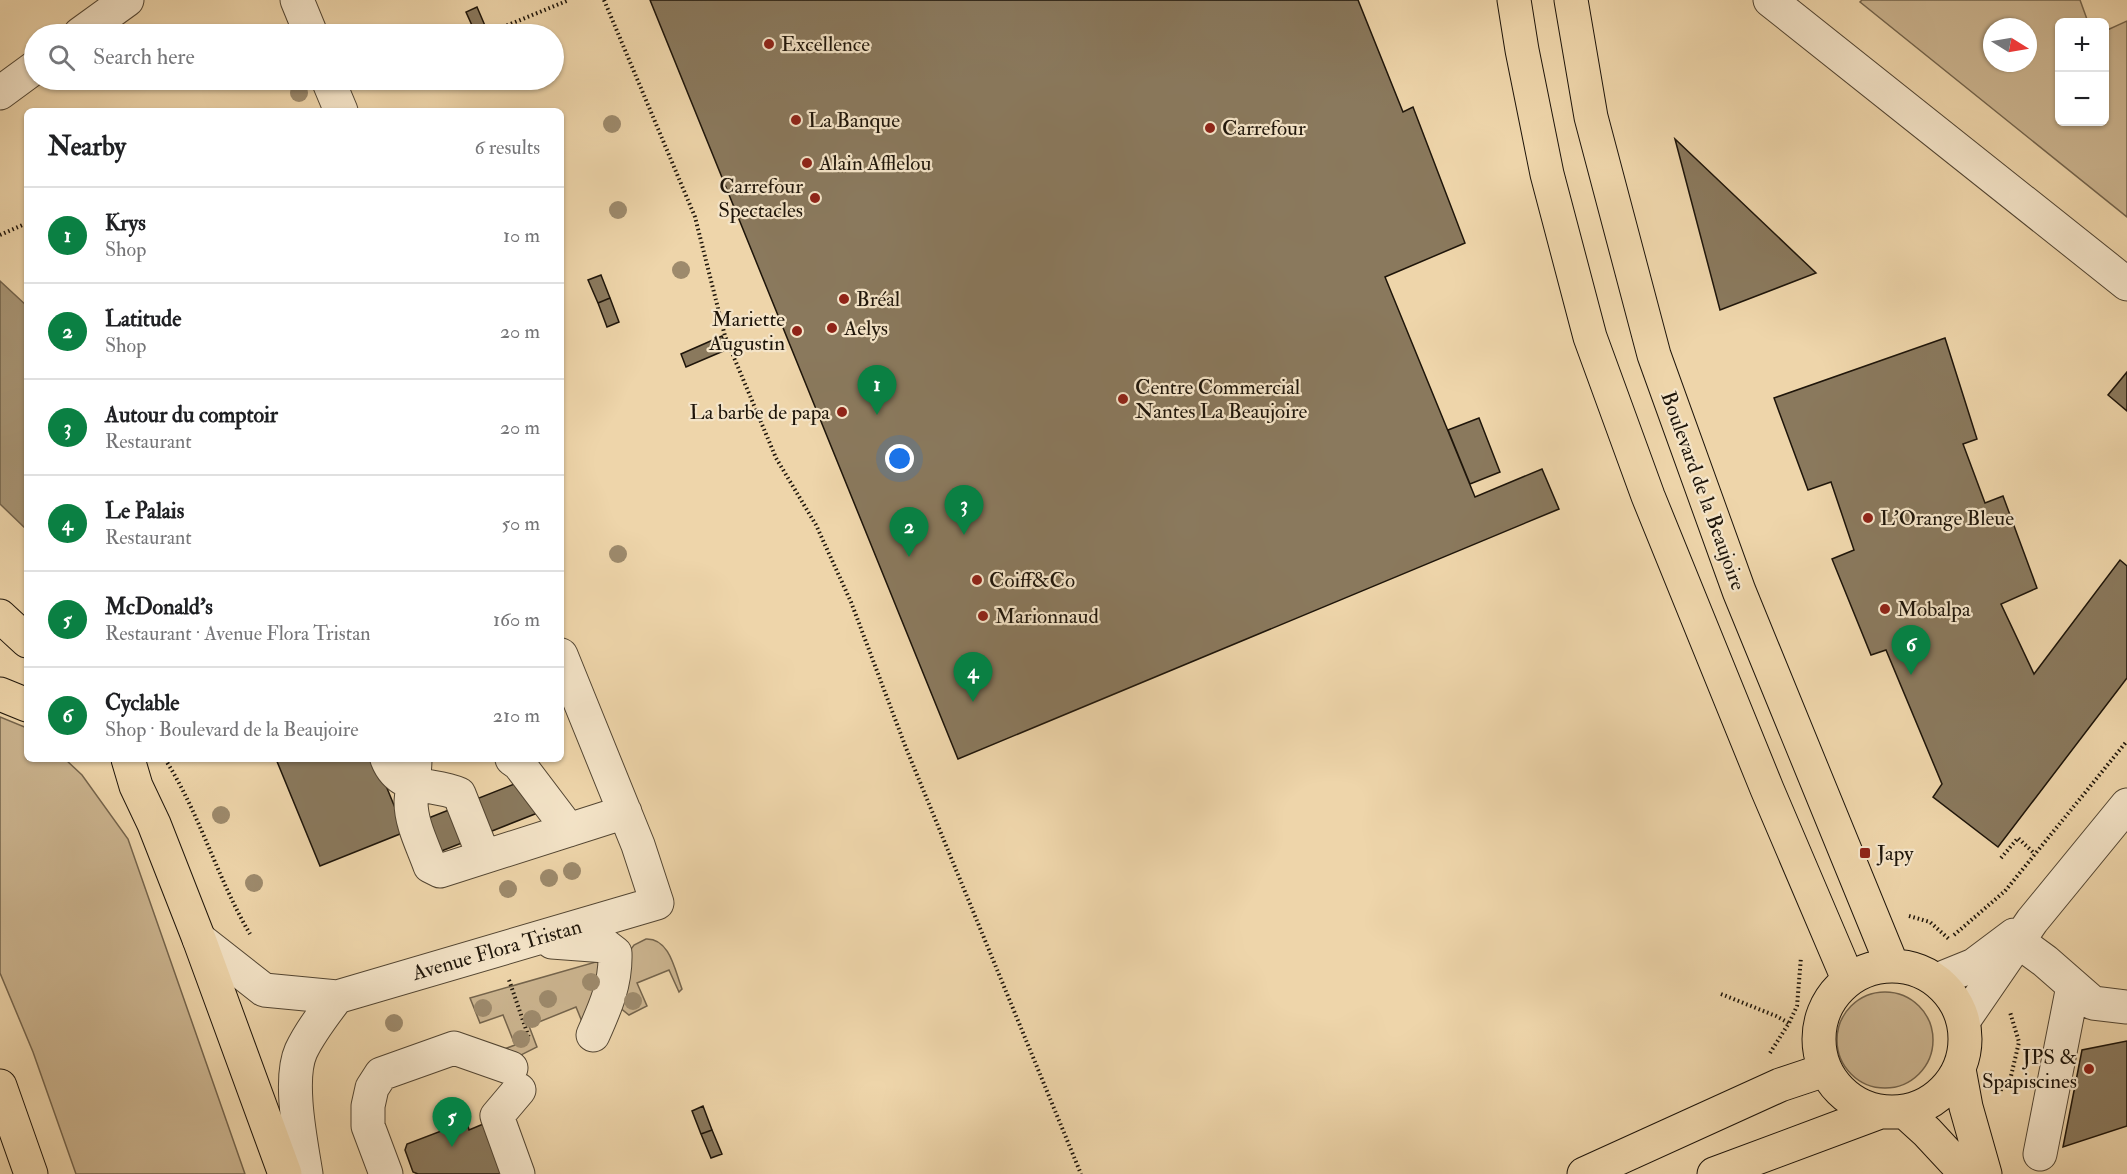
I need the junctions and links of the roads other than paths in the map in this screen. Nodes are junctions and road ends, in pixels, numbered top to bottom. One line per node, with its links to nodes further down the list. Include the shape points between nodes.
1 (127, 0): 6 (street)
2 (297, 0): 7 (street)
3 (1514, 0): 31 (main road, via 1547,174 1590,337 1647,495)
4 (1571, 0): 30 (main road, Boulevard de la Beaujoire, via 1592,117 1654,355 1739,591)
5 (1770, 0): 12 (street)
6 (94, 24)
7 (307, 24)
8 (24, 75): 10 (street)
9 (332, 90): 11 (street)
10 (0, 93)
11 (340, 108)
12 (2127, 284)
13 (0, 616): 14 (main road)
14 (24, 638)
15 (564, 662): 24 (street)
16 (0, 694): 17 (main road)
17 (24, 704)
18 (110, 762): 22 (main road)
19 (388, 762): 21 (street, via 400,778)
20 (516, 762): 25 (street)
21 (414, 772): 26 (street, via 459,794); 26 (street, via 413,821 430,866 440,871)
22 (132, 773): 28 (main road)
23 (2127, 805): 27 (street)
24 (625, 812): 25 (street); 29 (street, Avenue Flora Tristan, via 657,903)
25 (569, 830): 26 (street)
26 (483, 857)
27 (2026, 932): 32 (street, via 1974,965); 33 (street); 36 (street)
28 (199, 939): 34 (street, Avenue Flora Tristan, via 264,990); 44 (main road)
29 (532, 940): 34 (street, Avenue Flora Tristan); 37 (street, via 606,946 615,953 611,993)
30 (1892, 964): 31 (main road, via 1869,968); 32 (main road, via 1916,968)
31 (1848, 979): 39 (main road, via 1823,1011 1818,1030)
32 (1937, 980): 36 (main road, via 1954,998)
33 (2073, 986): 35 (street, via 2093,1003); 42 (street)
34 (337, 997): 45 (street, via 300,1053 294,1092)
35 (2127, 1007)
36 (1964, 1020): 38 (main road, via 1966,1045)
37 (593, 1035)
38 (1959, 1069): 41 (main road, via 1946,1089 1927,1104); 51 (main road)
39 (1825, 1070): 41 (main road, via 1839,1090 1858,1104); 48 (main road, via 1780,1085)
40 (0, 1086): 43 (main road)
41 (1893, 1112): 49 (main road); 50 (main road, via 1927,1132)
42 (2040, 1154)
43 (31, 1174)
44 (285, 1174)
45 (306, 1174)
46 (386, 1174): 47 (street, via 368,1126 372,1088 381,1074 454,1048 521,1068 497,1116)
47 (518, 1174)
48 (1584, 1174)
49 (1714, 1174)
50 (1966, 1174)
51 (1985, 1174)

